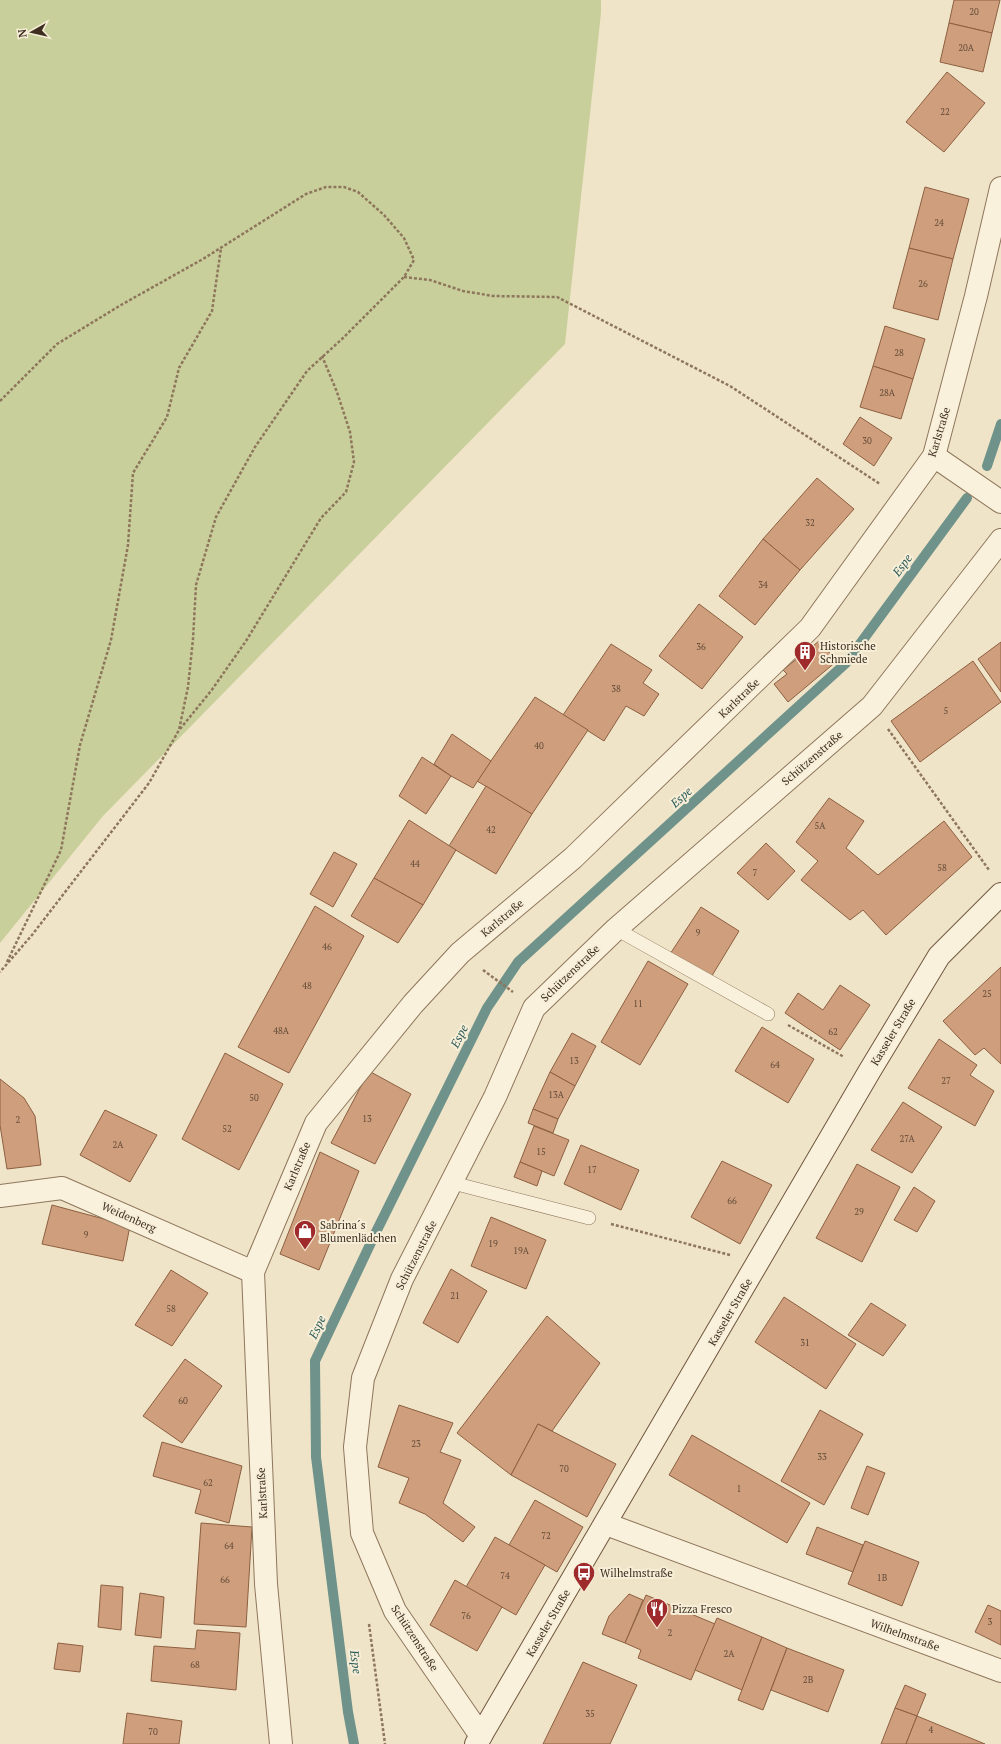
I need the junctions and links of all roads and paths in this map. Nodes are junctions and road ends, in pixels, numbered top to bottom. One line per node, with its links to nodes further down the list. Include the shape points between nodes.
1 (1001, 190): 6 (street, Karlstraße)
2 (221, 247): 3 (path, via 306,194 326,187 344,186 358,192 384,215 404,238 414,260); 5 (path, via 57,344); 16 (path, via 212,311 179,368 167,418 133,473 128,544 111,640 80,745 60,850)
3 (404, 278): 4 (path); 8 (path, via 430,280 463,291 493,296 557,297 730,386)
4 (322, 356): 11 (path, via 307,371 254,447 216,517 196,585 189,680); 11 (path, via 350,432 354,462 346,492 321,518 246,641 211,691)
5 (0, 402)
6 (934, 456): 7 (street); 8 (street, Karlstraße)
7 (995, 497)
8 (902, 500): 15 (street, Karlstraße, via 810,628 573,858)
9 (1001, 540): 10 (street, Schützenstraße)
10 (872, 706): 12 (path); 14 (street, Schützenstraße)
11 (179, 730): 16 (path, via 149,783 32,935)
12 (992, 874)
13 (1001, 894): 20 (street, Kasseler Straße, via 939,956)
14 (616, 929): 18 (street, Schützenstraße); 19 (lane)
15 (460, 953): 18 (path); 25 (street, Karlstraße, via 413,1004 316,1123)
16 (5, 966): 17 (path)
17 (0, 972)
18 (534, 1008): 21 (street, Schützenstraße, via 496,1097)
19 (768, 1014): 20 (path)
20 (869, 1072): 24 (street, Kasseler Straße)
21 (453, 1183): 23 (lane); 29 (street, Schützenstraße, via 402,1279 363,1378 355,1448 362,1534 395,1611)
22 (0, 1196): 25 (street, Weidenberg, via 62,1188)
23 (589, 1218): 24 (path)
24 (759, 1263): 26 (street, Kasseler Straße)
25 (253, 1272): 30 (street, Karlstraße, via 266,1584)
26 (606, 1524): 28 (street, Wilhelmstraße); 29 (street, Kasseler Straße)
27 (368, 1618): 31 (path)
28 (1001, 1671)
29 (479, 1740)
30 (282, 1744)
31 (385, 1744)

